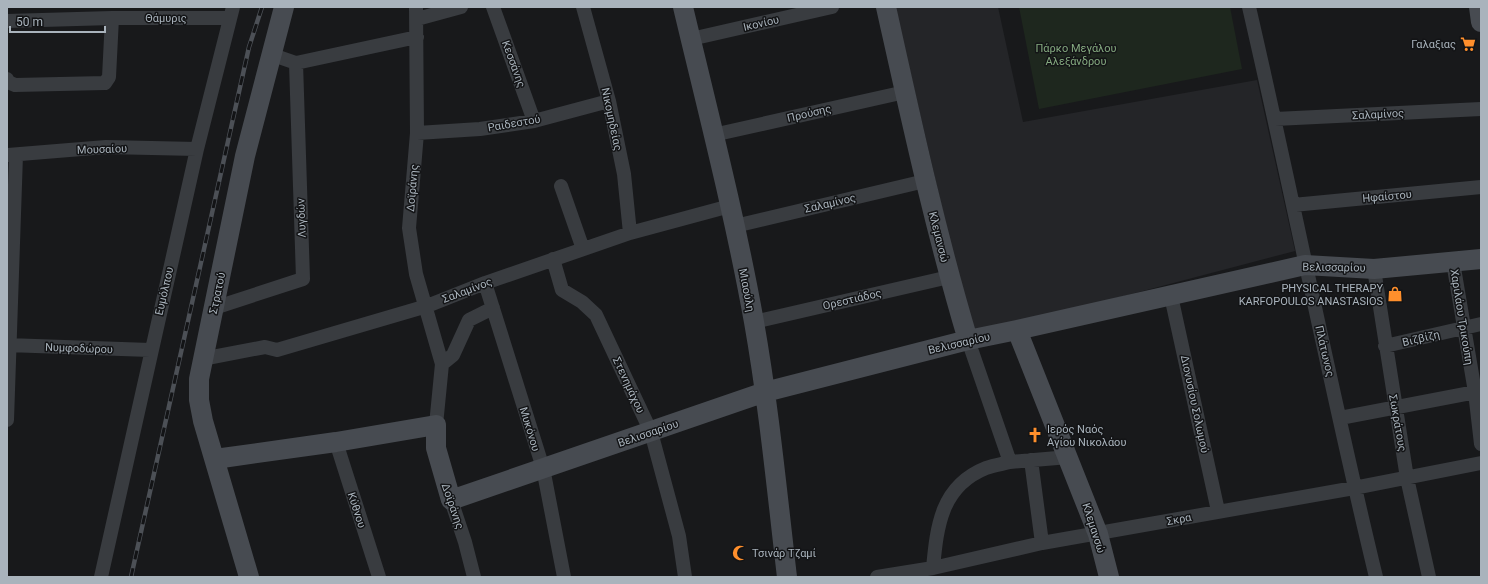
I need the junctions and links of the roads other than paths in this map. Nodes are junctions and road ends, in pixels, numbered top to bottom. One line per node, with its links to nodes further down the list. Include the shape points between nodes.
1 (284, 7): 17 (street, Στρατού)
2 (461, 7): 11 (street)
3 (493, 7): 24 (street, Κεσσάνης)
4 (583, 7): 21 (street, Νικομηδείας)
5 (683, 7): 16 (street, Μιαούλη)
6 (832, 7): 16 (street, Ικονίου)
7 (886, 7): 20 (street, Κλεμανσώ)
8 (1249, 7): 23 (street, Πλάτωνος)
9 (1479, 7): 14 (street)
10 (231, 12): 12 (street, Θάμυρις); 27 (street, Ευμόλπου)
11 (417, 13): 15 (street, Δοϊράνης)
12 (112, 18): 13 (street, Θάμυρις); 19 (street, via 109,77 105,83 15,85)
13 (7, 21)
14 (1481, 22)
15 (417, 37): 18 (street); 25 (street, Δοϊράνης)
16 (691, 39): 26 (street, Μιαούλη)
17 (270, 54): 18 (street); 46 (street, Στρατού, via 245,156)
18 (296, 63): 46 (street, Λυγδών, via 303,279)
19 (7, 80)
20 (905, 92): 26 (street, Προύσης); 29 (street, Κλεμανσώ)
21 (609, 102): 24 (street, Ραιδεστού); 35 (street, Νικομηδείας, via 624,174)
22 (1481, 109): 23 (street, Σαλαμίνος)
23 (1275, 119): 32 (street, Πλάτωνος)
24 (534, 121): 25 (street, Ραιδεστού, via 480,129)
25 (417, 133): 45 (street, Δοϊράνης, via 409,228 416,274)
26 (713, 135): 33 (street, Μιαούλη)
27 (197, 149): 28 (street, Μουσαίου, via 106,146); 55 (street, Ευμόλπου)
28 (12, 155): 53 (street)
29 (925, 181): 34 (street, Σαλαμίνος); 42 (street, Κλεμανσώ)
30 (561, 186): 36 (street)
31 (1481, 187): 32 (street, Ηφαίστου)
32 (1293, 205): 40 (street, Πλάτωνος)
33 (730, 206): 34 (street, Μιαούλη); 35 (street, Σαλαμίνος)
34 (735, 226): 48 (street, Μιαούλη)
35 (630, 233): 36 (street, Σαλαμίνος)
36 (582, 249): 37 (street, Σαλαμίνος)
37 (552, 259): 43 (street, Σαλαμίνος); 64 (street, Στενημάχου, via 562,290 582,302 596,315)
38 (1481, 259): 39 (street, Βελισσαρίου)
39 (1453, 262): 41 (street, Βελισσαρίου); 50 (street, Χαριλάου Τρικούπη)
40 (1305, 265): 41 (street, Βελισσαρίου); 44 (street, Βελισσαρίου); 61 (street, Πλάτωνος)
41 (1374, 268): 54 (street, Σωκράτους)
42 (950, 277): 48 (street, Ορεστιάδος); 52 (street, Κλεμανσώ)
43 (485, 283): 45 (street, Σαλαμίνος); 47 (street, Μυκόνου)
44 (1171, 296): 51 (street, Βελισσαρίου); 76 (street, Διονυσίου Σολωμού)
45 (427, 306): 56 (street, Σαλαμίνος, via 277,350 265,347); 57 (street, Δοϊράνης)
46 (214, 308): 56 (street, Στρατού)
47 (493, 308): 57 (street, via 469,320 453,355); 72 (street, Μυκόνου)
48 (754, 322): 58 (street, Μιαούλη)
49 (1481, 324): 50 (street, Βιζβίζη)
50 (1464, 328): 54 (street, Βιζβίζη); 59 (street, Χαριλάου Τρικούπη)
51 (1017, 330): 52 (street, Βελισσαρίου); 67 (street, Κλεμανσώ)
52 (968, 340): 58 (street, Βελισσαρίου); 70 (street, Κλεμανσώ)
53 (8, 345): 55 (street, Νυμφοδώρου); 62 (street)
54 (1385, 346): 60 (street, Σωκράτους)
55 (150, 350): 80 (street, Ευμόλπου)
56 (202, 359): 68 (street, Στρατού, via 199,406)
57 (442, 364): 63 (street, Δοϊράνης)
58 (765, 392): 64 (street, Βελισσαρίου); 86 (street, Μιαούλη)
59 (1478, 392): 60 (street); 66 (street, Χαριλάου Τρικούπη)
60 (1395, 408): 61 (street); 73 (street, Σωκράτους)
61 (1340, 418): 74 (street, Πλάτωνος)
62 (7, 420)
63 (436, 425): 65 (street); 75 (street, Δοϊράνης, via 436,448)
64 (651, 432): 72 (street, Βελισσαρίου); 85 (street, Στενημάχου, via 679,536)
65 (336, 442): 68 (street); 82 (street, Κύθνου)
66 (1481, 444)
67 (1068, 457): 69 (street); 77 (street, Κλεμανσώ)
68 (215, 459): 81 (street, Στρατού)
69 (1031, 460): 70 (street); 78 (street)
70 (1010, 462): 79 (street, via 986,468 955,488 943,508 937,530)
71 (1481, 464): 73 (street, Σκρα)
72 (542, 468): 75 (street, Βελισσαρίου); 84 (street, Μυκόνου)
73 (1407, 478): 74 (street, Σκρα); 90 (street, Σωκράτους)
74 (1354, 488): 76 (street, Σκρα); 89 (street, Πλάτωνος)
75 (451, 500): 83 (street, Δοϊράνης)
76 (1218, 511): 77 (street, Σκρα)
77 (1098, 534): 78 (street, Σκρα); 88 (street, Κλεμανσώ)
78 (1042, 543): 79 (street, Σκρα)
79 (933, 568): 87 (street, Σκρα)
80 (101, 577)
81 (249, 577)
82 (379, 577)
83 (474, 577)
84 (564, 577)
85 (684, 577)
86 (787, 577)
87 (877, 577)
88 (1109, 577)
89 (1376, 577)
90 (1429, 577)

